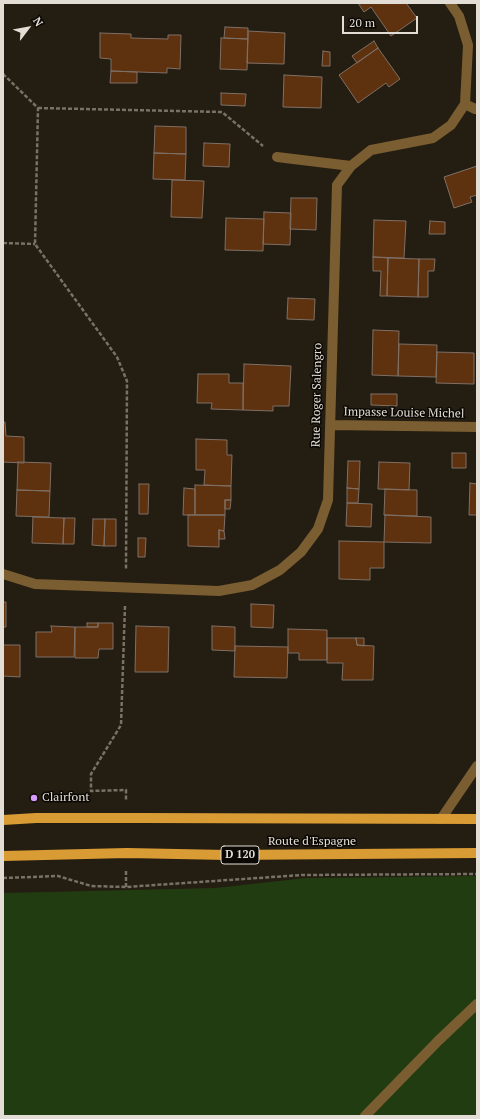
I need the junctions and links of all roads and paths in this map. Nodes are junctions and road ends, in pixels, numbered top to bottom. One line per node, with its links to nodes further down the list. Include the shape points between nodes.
1 (450, 3): 3 (street, via 458,16 468,45)
2 (3, 74): 4 (path)
3 (465, 104): 5 (street); 7 (street, Rue Roger Salengro, via 451,125 433,138 370,150)
4 (38, 108): 6 (path, via 222,112); 9 (path)
5 (477, 108)
6 (277, 157): 7 (street)
7 (351, 166): 10 (street, Rue Roger Salengro, via 337,185)
8 (3, 244): 9 (path)
9 (35, 244): 13 (path, via 117,358 127,381)
10 (330, 425): 11 (street, Impasse Louise Michel); 13 (street, Rue Roger Salengro, via 328,500 321,522 301,552 280,570 252,585 219,591)
11 (477, 427)
12 (3, 574): 13 (street, Rue Roger Salengro, via 35,584)
13 (126, 588): 15 (path, via 121,725 91,774 90,791 126,790)
14 (477, 766): 16 (street)
15 (126, 818): 16 (main road, Route d'Espagne); 18 (main road, Route d'Espagne)
16 (441, 819): 17 (main road, Route d'Espagne)
17 (477, 819)
18 (3, 820)
19 (127, 853): 20 (main road, Route d'Espagne / D 120); 21 (main road, Route d'Espagne / D 120); 24 (path)
20 (477, 853)
21 (3, 856)
22 (477, 874): 24 (path, via 302,875)
23 (3, 878): 24 (path, via 58,876 91,886)
24 (126, 887)
25 (477, 1004): 26 (street)
26 (365, 1116)

